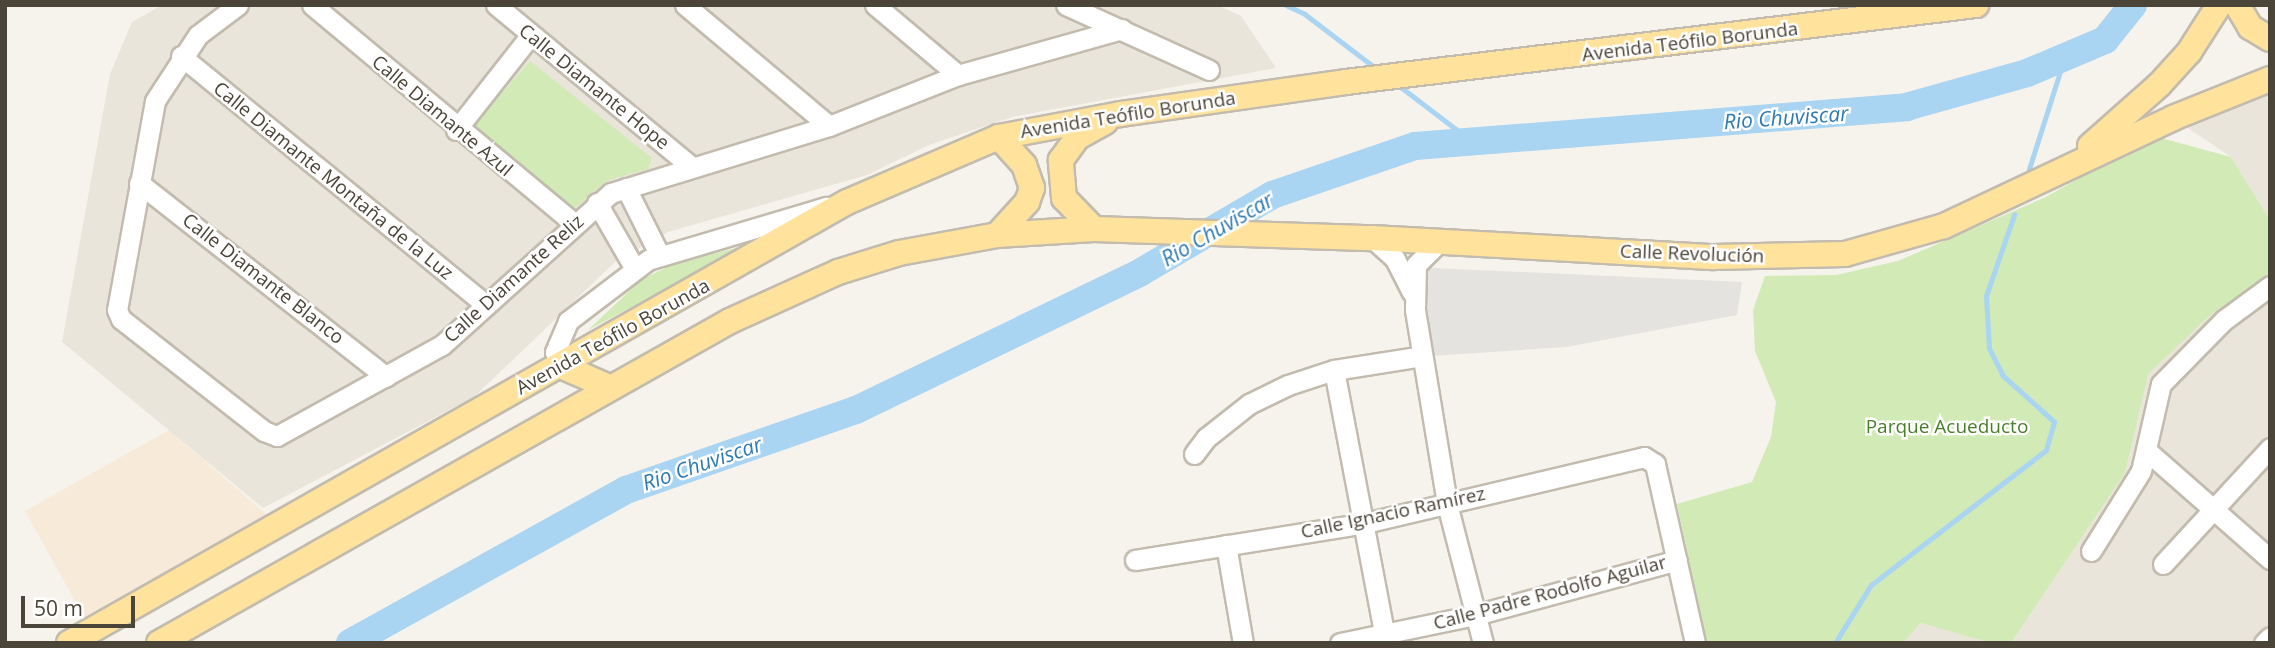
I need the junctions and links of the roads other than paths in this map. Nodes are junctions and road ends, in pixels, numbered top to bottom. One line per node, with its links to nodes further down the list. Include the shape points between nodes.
1 (239, 5): 15 (street, Calle Diamante Reliz, via 198,35)
2 (312, 5): 21 (street, Calle Diamante Azul)
3 (496, 5): 13 (street, Calle Diamante Hope)
4 (685, 5): 20 (street)
5 (875, 5): 17 (street)
6 (1066, 5): 12 (street)
7 (1926, 5): 11 (main road)
8 (1976, 5): 11 (main road, Avenida Teófilo Borunda)
9 (2218, 5): 24 (main road, via 2189,51 2159,85)
10 (2237, 5): 14 (main road, via 2250,27)
11 (1844, 23): 19 (main road, Avenida Teófilo Borunda, via 1346,82)
12 (1122, 29): 16 (street); 17 (street, Calle Diamante Reliz)
13 (530, 36): 21 (street); 23 (street, Calle Diamante Hope)
14 (2270, 39)
15 (181, 56): 25 (street, Calle Diamante Reliz, via 155,101); 38 (street, Calle Diamante Montaña de la Luz)
16 (1209, 70)
17 (958, 75): 20 (street, Calle Diamante Reliz)
18 (2270, 79): 24 (main road, Calle Revolución)
19 (1121, 114): 22 (main road, Avenida Teófilo Borunda); 30 (main road, via 1079,137 1061,160 1064,198)
20 (830, 127): 23 (street, Calle Diamante Reliz)
21 (456, 130): 29 (street, Calle Diamante Azul)
22 (999, 137): 27 (main road, Avenida Teófilo Borunda); 31 (main road, via 1024,165 1031,188 1027,202)
23 (692, 167): 26 (street, Calle Diamante Reliz)
24 (2057, 173): 33 (main road, Calle Revolución, via 1944,226 1845,254 1714,257)
25 (139, 183): 42 (street, Calle Diamante Blanco); 42 (street, Calle Diamante Reliz, via 117,310 154,345 273,436 284,435)
26 (626, 188): 28 (street, Calle Diamante Reliz); 34 (street)
27 (847, 202): 34 (street); 40 (main road, Avenida Teófilo Borunda)
28 (597, 203): 29 (street, Calle Diamante Reliz); 35 (street)
29 (575, 224): 38 (street, Calle Diamante Reliz)
30 (1094, 229): 31 (main road); 32 (main road, Calle Revolución)
31 (997, 235): 43 (main road, via 900,253 838,272 730,321)
32 (1372, 238): 33 (main road, Calle Revolución); 37 (street, via 1395,259)
33 (1440, 241): 37 (street, via 1416,265)
34 (660, 256): 35 (street)
35 (635, 269): 40 (street, via 568,321 555,352)
36 (2270, 286): 45 (street, via 2224,320 2167,376 2154,403)
37 (1414, 296): 39 (street)
38 (486, 305): 42 (street, Calle Diamante Reliz, via 442,345)
39 (1422, 356): 41 (street); 47 (street)
40 (561, 366): 43 (main road); 59 (main road, Avenida Teófilo Borunda)
41 (1334, 370): 46 (street, via 1249,404 1206,438); 49 (street)
42 (386, 377)
43 (609, 387): 60 (main road)
44 (2270, 448): 48 (street)
45 (2147, 451): 48 (street); 51 (street, via 2131,491)
46 (1194, 454)
47 (1447, 504): 49 (street, Calle Ignacio Ramírez); 54 (street, Calle Ignacio Ramírez, via 1626,458 1649,459 1655,464); 56 (street)
48 (2215, 510): 52 (street); 55 (street)
49 (1365, 523): 50 (street, Calle Ignacio Ramírez); 58 (street)
50 (1226, 545): 53 (street, Calle Ignacio Ramírez); 61 (street)
51 (2091, 551)
52 (2270, 559)
53 (1135, 560)
54 (1677, 560): 56 (street, Calle Padre Rodolfo Aguilar); 64 (street)
55 (2163, 564)
56 (1475, 615): 58 (street, Calle Padre Rodolfo Aguilar); 63 (street)
57 (2270, 637): 65 (street)
58 (1385, 639): 62 (street, Calle Padre Rodolfo Aguilar)
59 (69, 643)
60 (159, 643)
61 (1243, 643)
62 (1340, 643)
63 (1483, 643)
64 (1695, 643)
65 (2264, 643)

